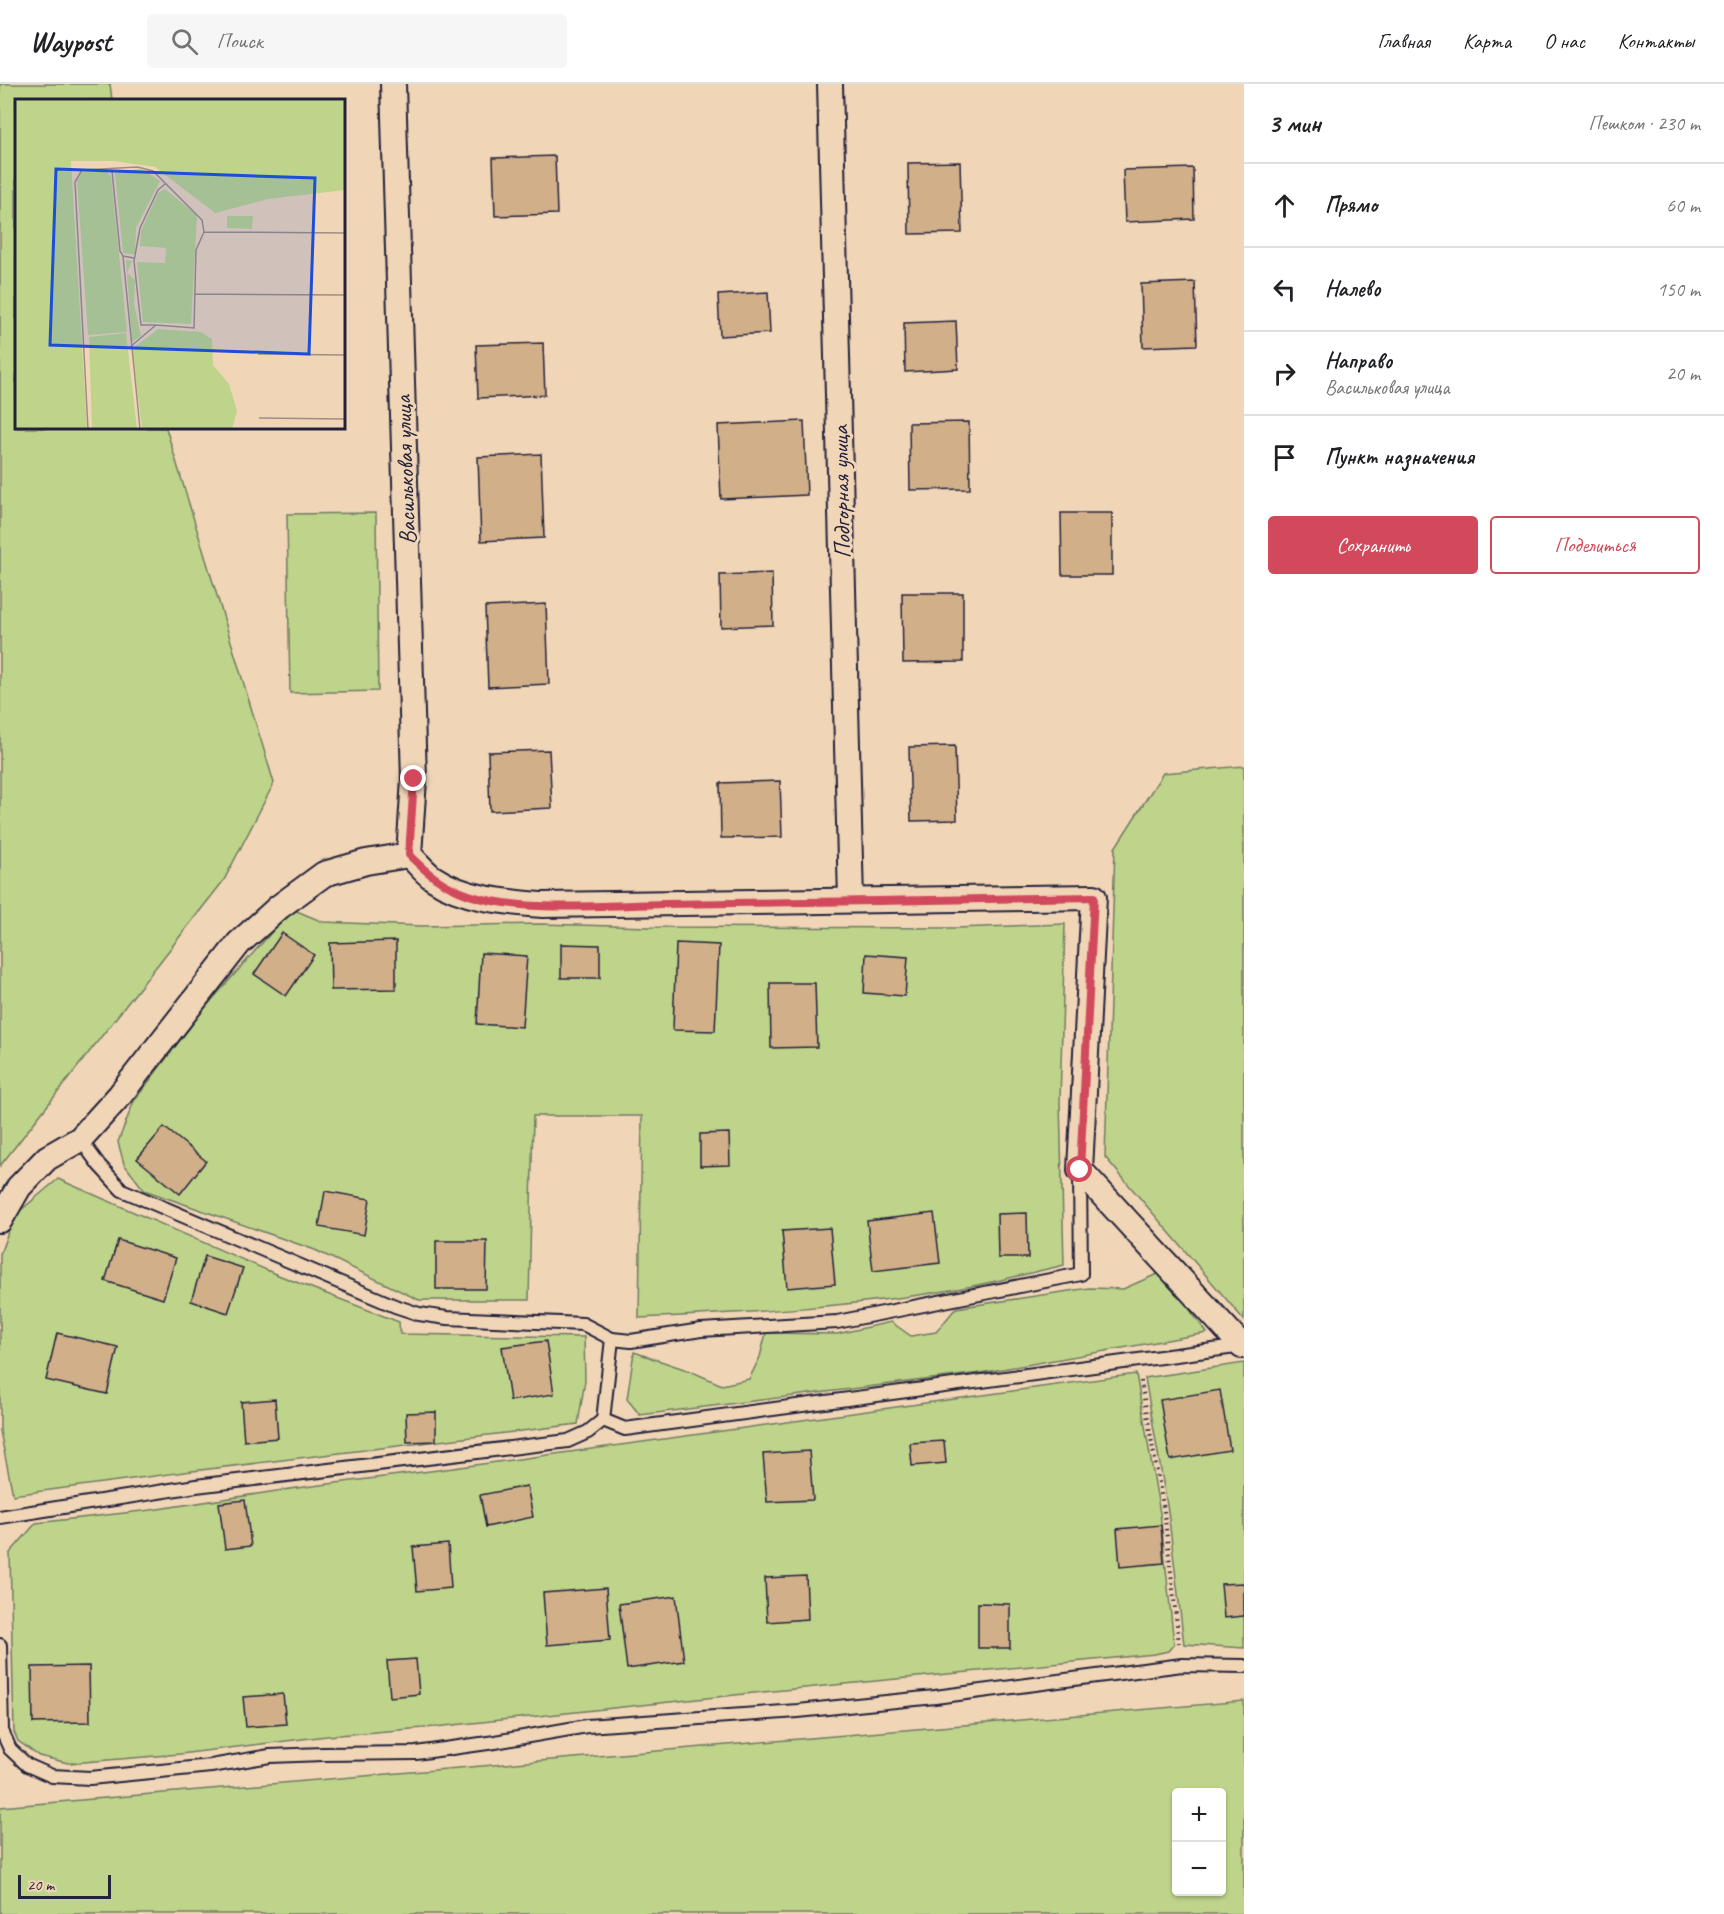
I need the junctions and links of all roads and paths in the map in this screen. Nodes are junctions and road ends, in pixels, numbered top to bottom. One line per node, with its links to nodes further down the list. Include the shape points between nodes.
1 (393, 84): 3 (street, Васильковая улица, via 414,779)
2 (830, 84): 4 (street, Подгорная улица)
3 (409, 855): 4 (street, via 433,878 469,895 505,902 565,905); 5 (street, via 324,874 279,907 239,943 120,1095)
4 (851, 900): 6 (street, via 1094,897)
5 (80, 1139): 7 (street, via 47,1158 19,1186); 8 (lane, via 122,1190 395,1306 447,1318 583,1324)
6 (1080, 1170): 8 (lane, via 1082,1274 837,1322 701,1330 631,1341); 9 (street)
7 (0, 1220)
8 (612, 1339): 11 (lane)
9 (1243, 1346): 10 (lane)
10 (1138, 1360): 11 (lane, via 625,1429); 14 (path, via 1164,1511)
11 (603, 1420): 12 (lane, via 568,1441 196,1486)
12 (0, 1517)
13 (0, 1646): 14 (lane, via 2,1731 10,1749 27,1765 52,1776 90,1778 270,1756 416,1753 587,1726 934,1698)
14 (1182, 1665): 15 (lane)
15 (1244, 1666)

